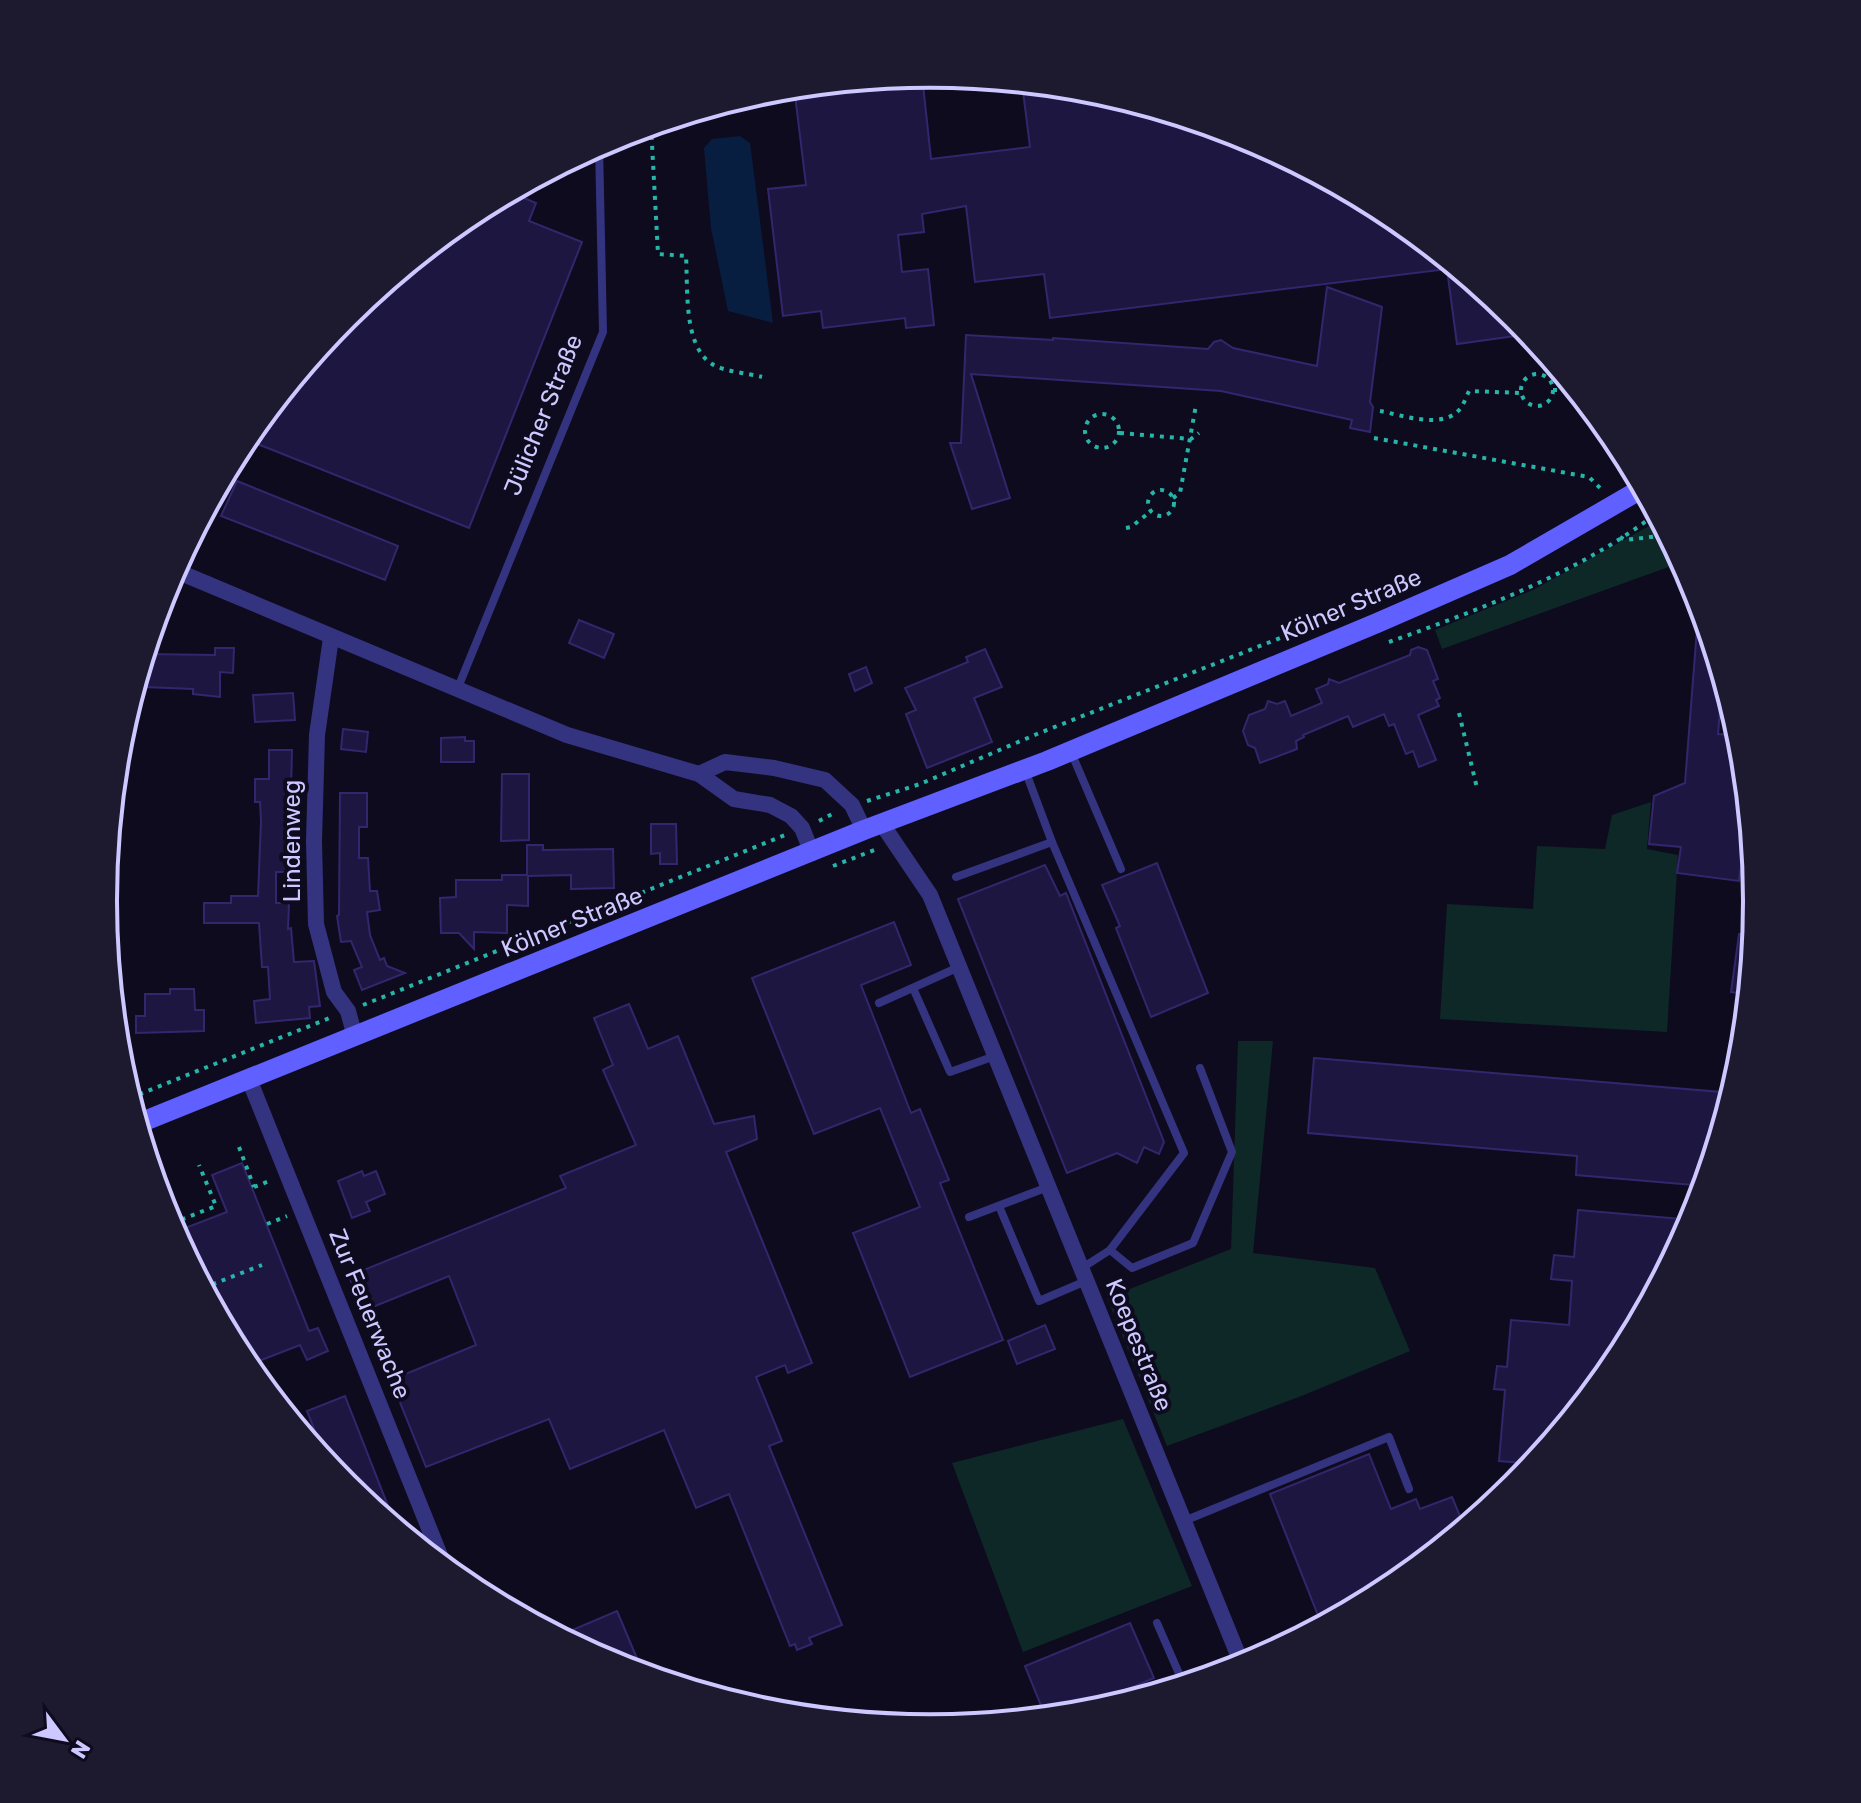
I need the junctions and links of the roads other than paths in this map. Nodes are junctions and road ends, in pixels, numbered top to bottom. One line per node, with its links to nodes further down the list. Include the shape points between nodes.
1 (599, 159): 5 (lane, Jülicher Straße, via 603,332)
2 (1632, 491): 6 (main road, Kölner Straße, via 1607,498 1510,565)
3 (186, 575): 4 (street)
4 (331, 638): 5 (street); 17 (street, Lindenweg, via 317,735 316,924 334,992 348,1011)
5 (457, 690): 8 (street, via 567,735)
6 (1071, 751): 7 (main road, Kölner Straße); 12 (lane)
7 (1025, 770): 9 (main road, Kölner Straße); 10 (lane)
8 (699, 774): 9 (street, via 725,762 825,780); 11 (street, via 734,799 770,805 791,816)
9 (873, 827): 11 (main road, Kölner Straße); 14 (street, Koepestraße, via 930,895)
10 (1052, 842): 13 (lane); 25 (lane, via 1184,1153)
11 (812, 853): 17 (main road, Kölner Straße)
12 (1121, 869)
13 (956, 877)
14 (960, 967): 15 (lane); 18 (street, Koepestraße)
15 (913, 988): 16 (lane); 18 (lane, via 950,1072)
16 (879, 1003)
17 (355, 1037): 20 (main road, Kölner Straße)
18 (996, 1056): 22 (street, Koepestraße)
19 (1200, 1068): 25 (lane, via 1232,1152 1193,1243 1132,1268)
20 (249, 1079): 21 (main road, Kölner Straße); 29 (street, Zur Feuerwache)
21 (147, 1120)
22 (1049, 1187): 23 (lane); 26 (street, Koepestraße)
23 (999, 1206): 24 (lane); 26 (lane, via 1039,1301)
24 (969, 1217)
25 (1110, 1250): 26 (lane)
26 (1084, 1274): 28 (street, Koepestraße)
27 (1409, 1489): 28 (lane, via 1389,1437)
28 (1184, 1521): 31 (street, Koepestraße)
29 (437, 1549)
30 (1157, 1623): 32 (lane)
31 (1238, 1655)
32 (1180, 1676)

